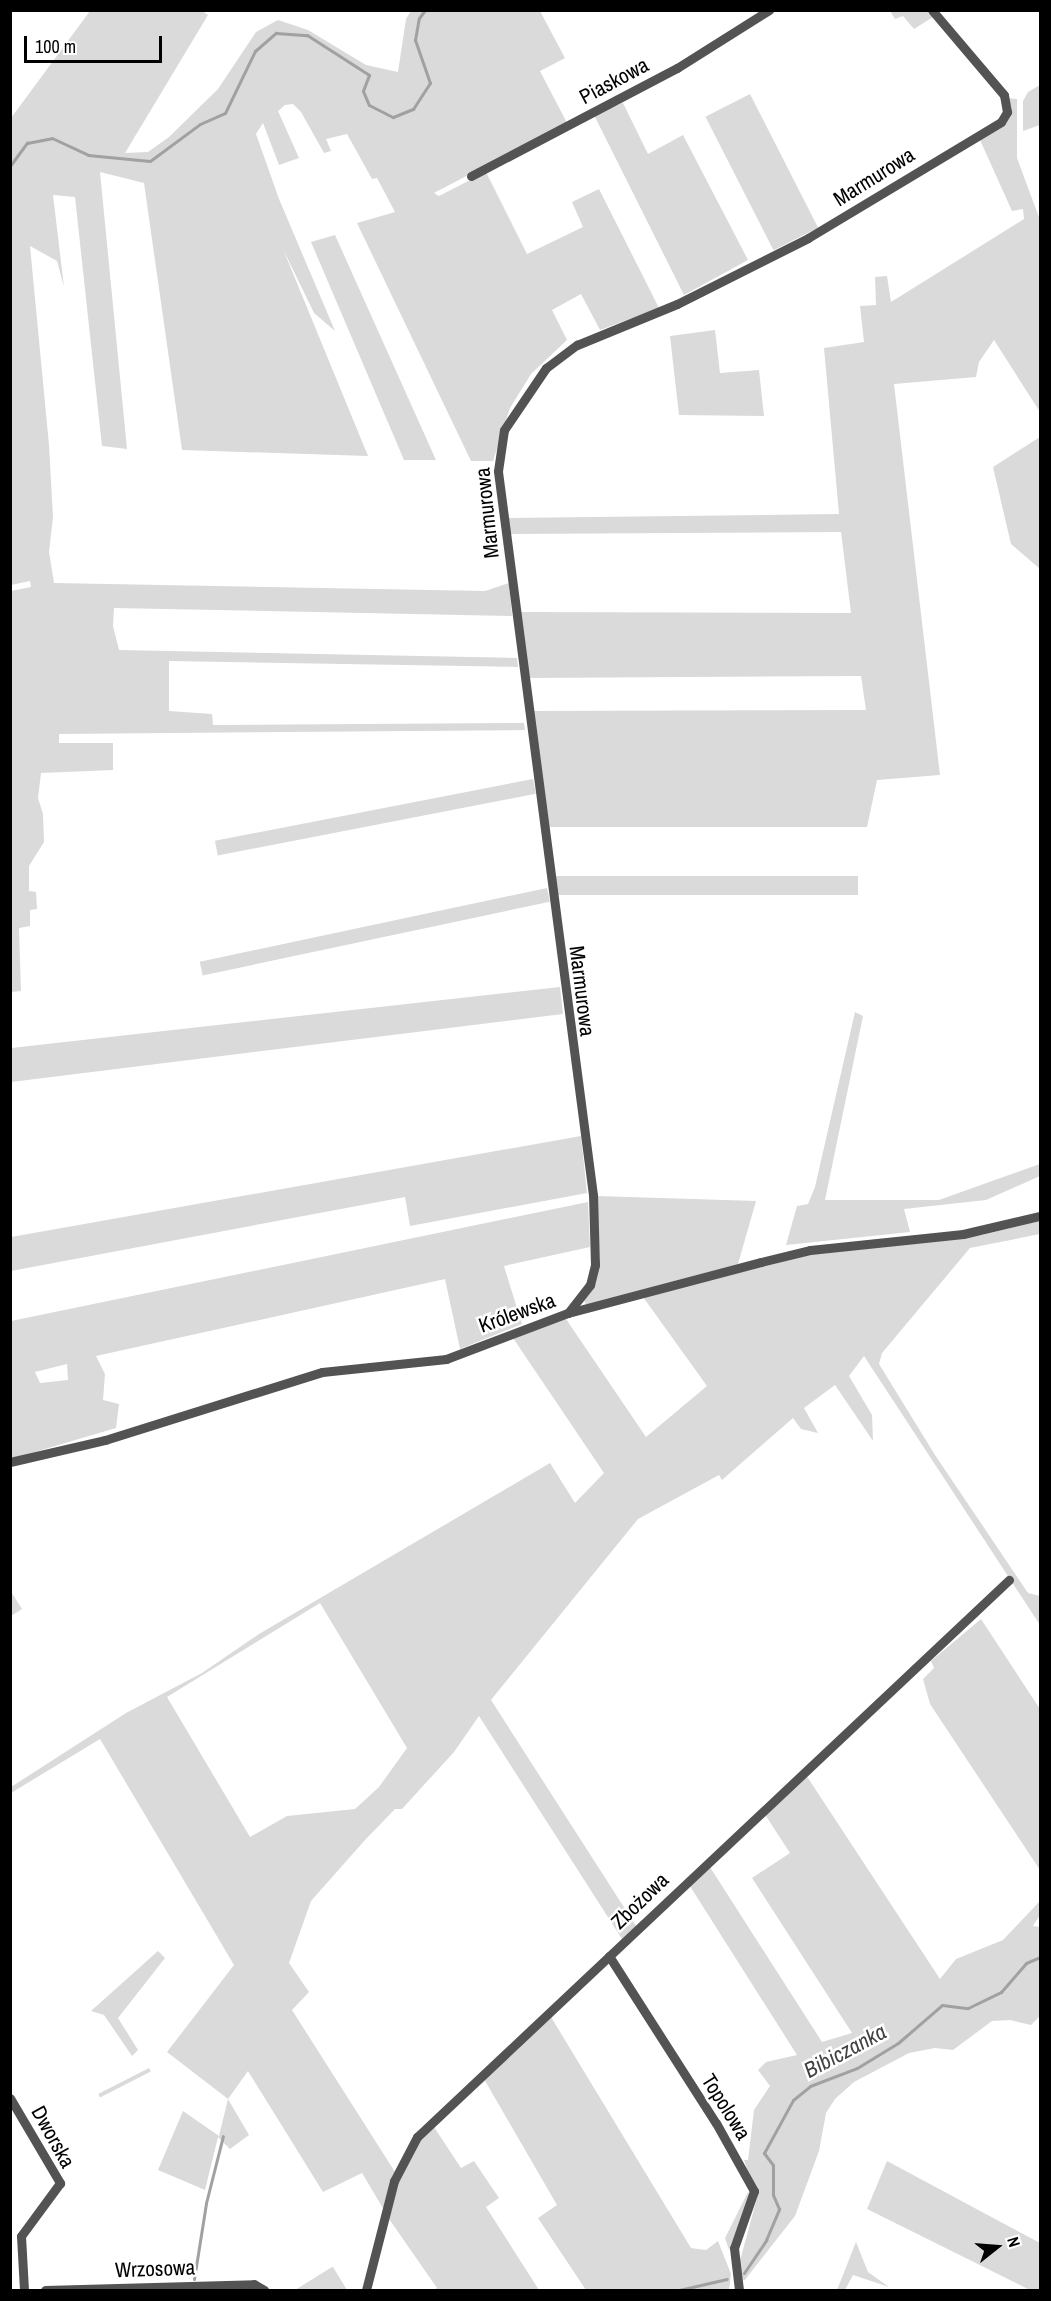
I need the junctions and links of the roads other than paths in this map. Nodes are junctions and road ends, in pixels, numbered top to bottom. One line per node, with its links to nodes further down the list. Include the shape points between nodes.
1 (769, 10): 3 (street, Piaskowa, via 676,68)
2 (932, 10): 5 (street, Marmurowa, via 1004,94 1006,112 1002,122 808,238 677,304 577,345 546,368 504,430 498,471 593,1196 595,1265 590,1286)
3 (471, 176)
4 (1041, 1216): 5 (street, Królewska, via 963,1234 810,1250)
5 (568, 1313): 6 (street, Królewska, via 446,1359 322,1372 105,1440)
6 (10, 1462)
7 (1009, 1580): 8 (street, Zbożowa)
8 (609, 1956): 13 (street, Zbożowa, via 417,2137 394,2181); 14 (street, Topolowa, via 716,2123 754,2191 734,2248)
9 (10, 2098): 10 (street, Dworska, via 60,2183 21,2236)
10 (24, 2290)
11 (45, 2290): 12 (street, Wrzosowa, via 254,2284)
12 (264, 2290)
13 (366, 2290)
14 (739, 2290)

